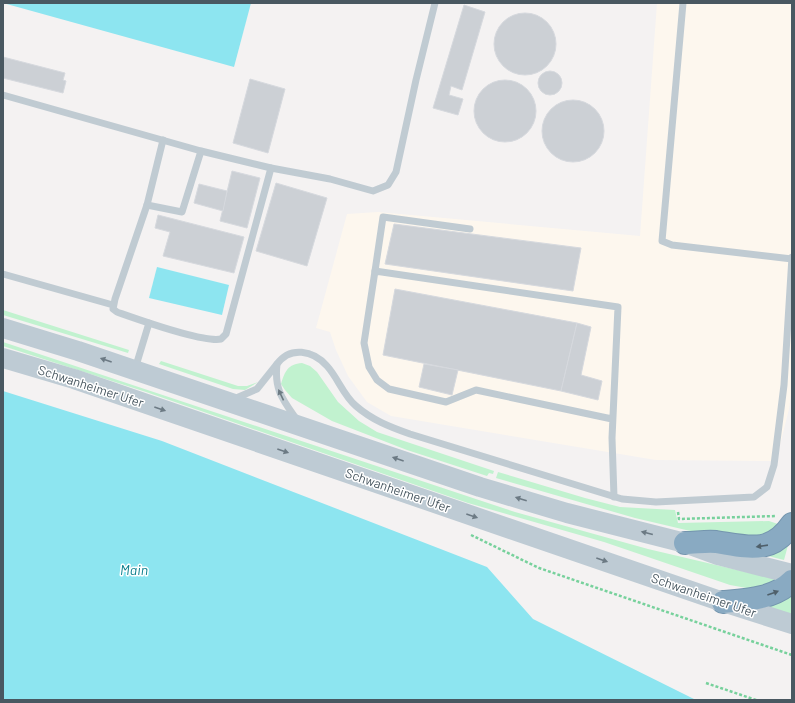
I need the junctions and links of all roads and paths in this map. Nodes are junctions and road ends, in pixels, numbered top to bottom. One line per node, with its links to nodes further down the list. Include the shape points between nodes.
1 (436, 3): 6 (lane, via 396,172 388,184 373,191 330,179)
2 (683, 3): 9 (lane, via 662,241 672,245)
3 (3, 95): 4 (lane)
4 (163, 140): 5 (lane); 7 (lane)
5 (201, 151): 6 (lane); 7 (lane, via 182,212)
6 (271, 168): 13 (lane, via 226,334 214,341)
7 (147, 206): 12 (lane)
8 (470, 228): 10 (lane, via 382,218)
9 (792, 258): 21 (lane, via 784,385 774,465 771,480 763,492 754,497 676,502)
10 (375, 271): 19 (lane, via 618,307); 19 (lane, via 364,343 369,367 377,380 389,389 446,402 476,390)
11 (3, 274): 12 (lane)
12 (114, 305): 13 (lane, via 113,309 117,312)
13 (149, 323): 17 (lane)
14 (3, 328): 17 (main road, one-way to 14)
15 (3, 358): 29 (main road, Schwanheimer Ufer, one-way to 29, via 74,379)
16 (278, 364): 18 (lane, via 257,389 236,398); 20 (lane, one-way to 16, via 279,393 276,376); 21 (lane, via 292,352 306,353 320,359 355,405 379,422 410,434)
17 (135, 370): 18 (main road)
18 (222, 400): 20 (main road)
19 (612, 418): 21 (lane)
20 (302, 427): 25 (main road, one-way to 20, via 567,513 480,487)
21 (614, 497)
22 (678, 510): 23 (path, via 679,518)
23 (766, 516)
24 (792, 524): 25 (highway, one-way to 25, via 779,539 769,545 758,547 714,542)
25 (684, 543): 27 (main road, via 718,555)
26 (539, 568): 31 (path)
27 (792, 574)
28 (792, 581): 29 (highway, one-way to 28, via 773,594)
29 (723, 602): 30 (main road, Schwanheimer Ufer)
30 (792, 624)
31 (792, 655)
32 (706, 682): 33 (path)
33 (756, 700)

